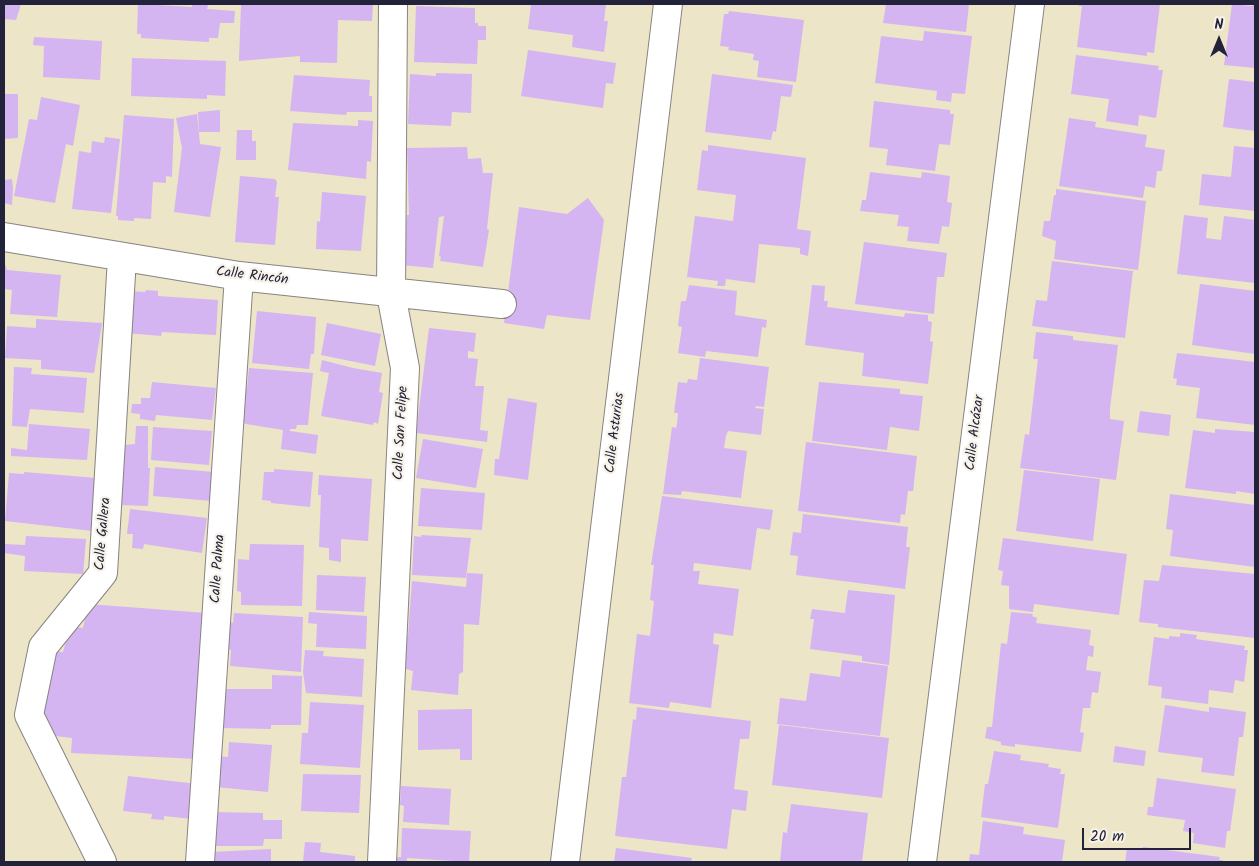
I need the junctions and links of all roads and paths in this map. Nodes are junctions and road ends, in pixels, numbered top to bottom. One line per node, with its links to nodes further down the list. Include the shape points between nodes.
1 (393, 4): 7 (street, Calle San Felipe)
2 (668, 4): 12 (street, Calle Asturias)
3 (1030, 4): 13 (street, Calle Alcázar)
4 (4, 237): 5 (street, Calle Rincón)
5 (122, 258): 6 (street, Calle Rincón); 9 (street, Calle Gallera, via 103,573 43,647 29,714)
6 (238, 276): 7 (street, Calle Rincón); 10 (street, Calle Palma)
7 (391, 294): 8 (street, Calle Rincón); 11 (street, Calle San Felipe, via 405,368)
8 (502, 304)
9 (102, 862)
10 (200, 862)
11 (382, 862)
12 (565, 862)
13 (922, 862)

